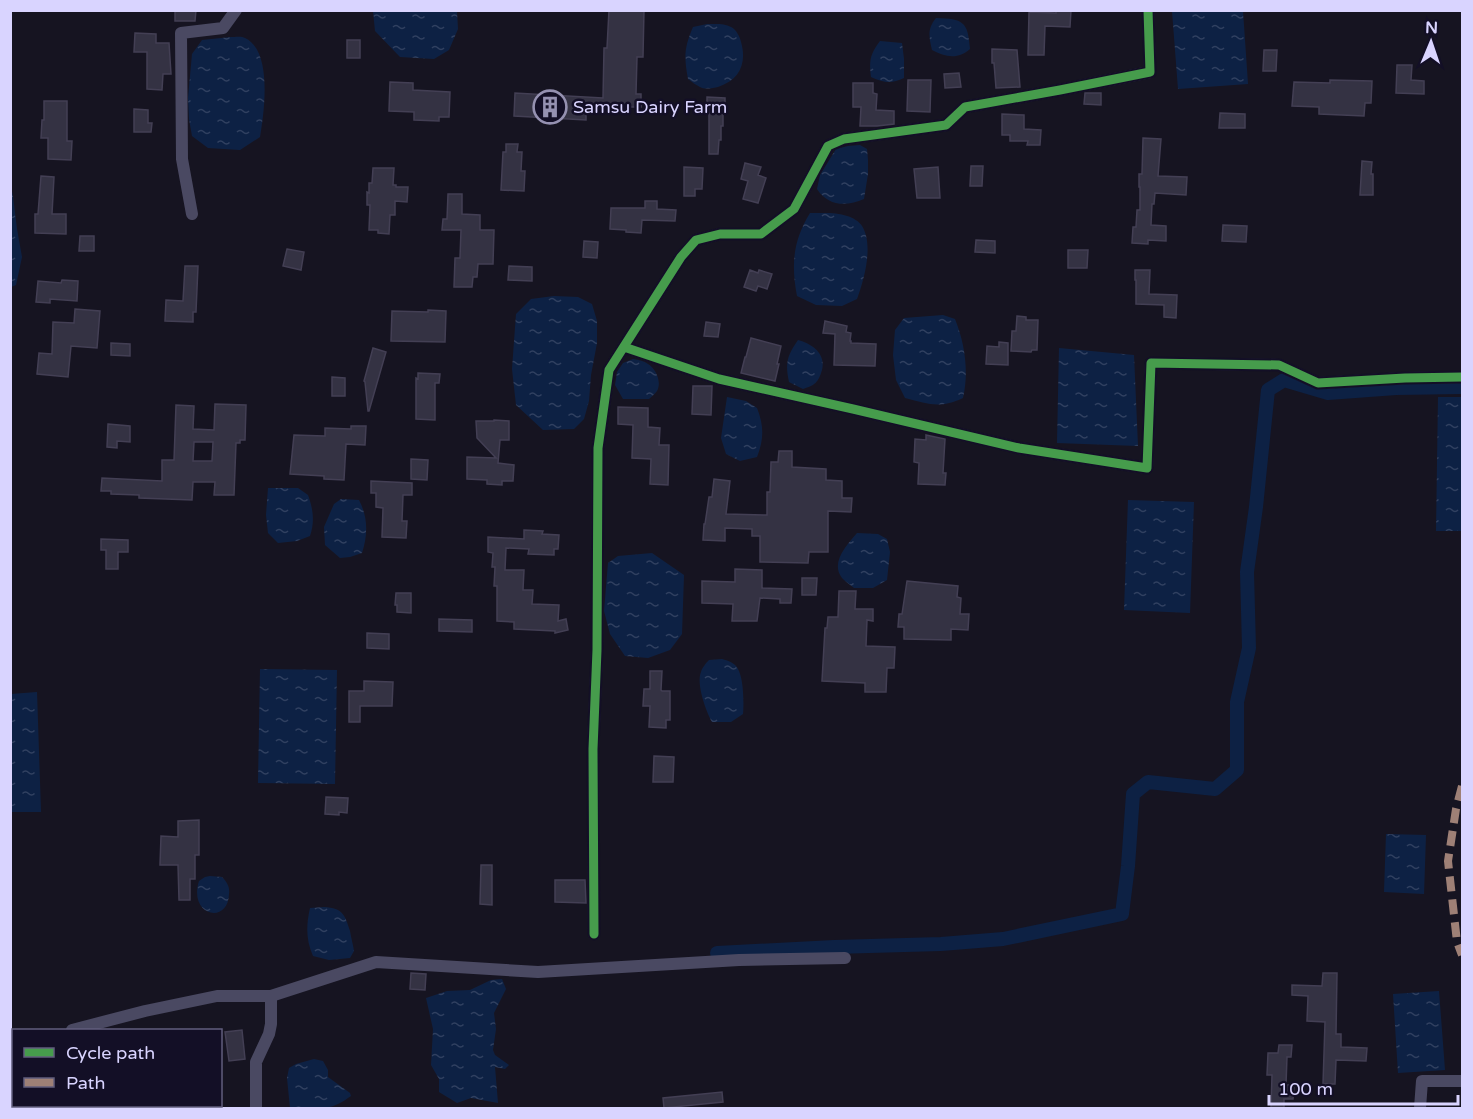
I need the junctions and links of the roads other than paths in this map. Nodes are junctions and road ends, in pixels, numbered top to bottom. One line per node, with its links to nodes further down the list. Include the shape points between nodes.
1 (236, 10): 3 (street, via 223,28 181,33 182,159)
2 (1148, 10): 4 (street, via 1150,72 965,107 945,125 844,139 828,146 794,209 761,234 720,234 696,240)
3 (192, 214)
4 (624, 347): 5 (street, via 719,379 1008,446 1147,468 1151,363 1279,366 1318,383); 6 (street, via 609,370 598,448)
5 (1462, 377)
6 (594, 934)
7 (846, 957): 8 (street, via 538,972 376,962)
8 (271, 996): 9 (street, via 217,996); 11 (street, via 269,1034 256,1062)
9 (76, 1029)
10 (1462, 1081): 12 (street, via 1422,1081)
11 (256, 1108)
12 (1420, 1108)

